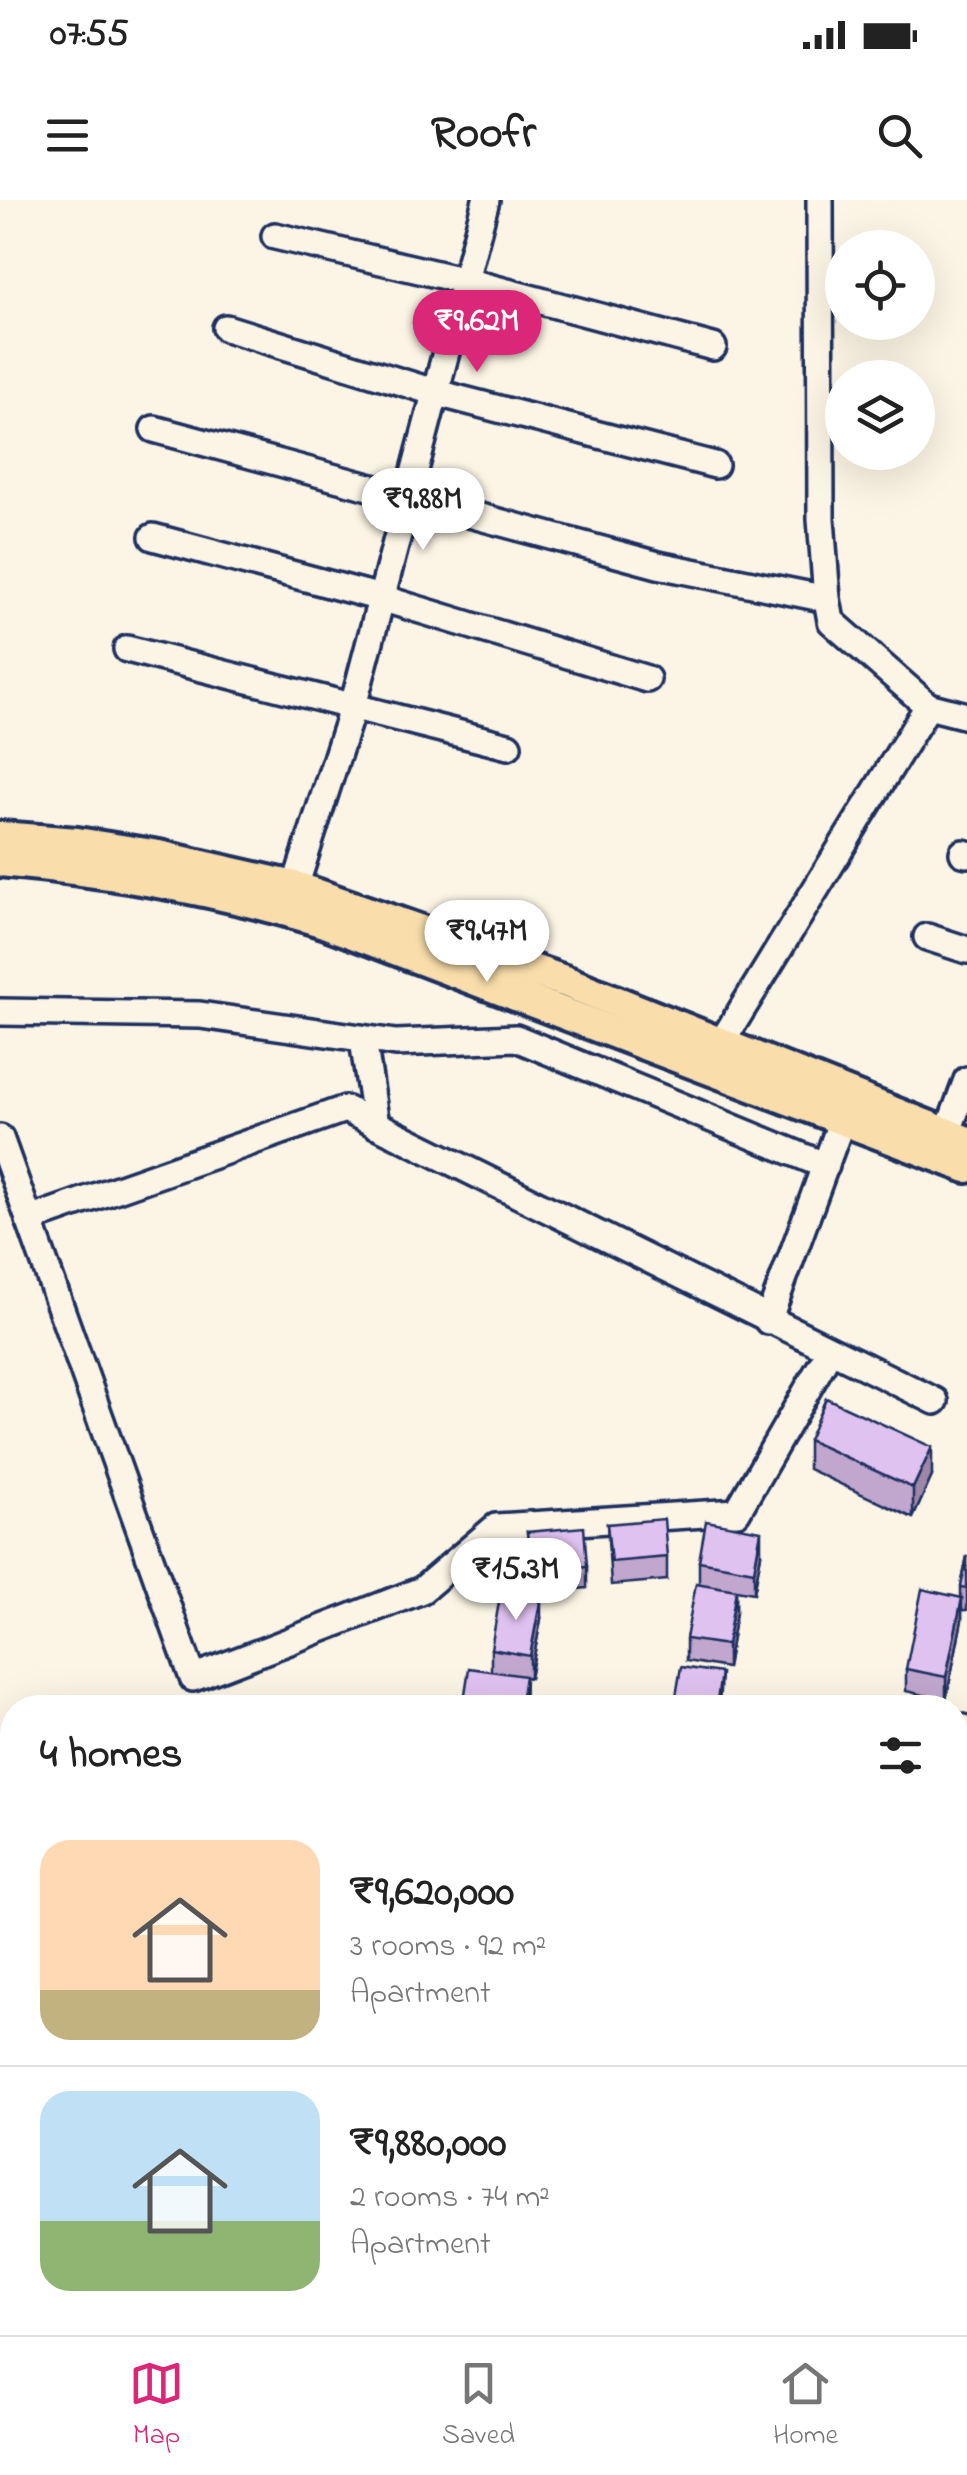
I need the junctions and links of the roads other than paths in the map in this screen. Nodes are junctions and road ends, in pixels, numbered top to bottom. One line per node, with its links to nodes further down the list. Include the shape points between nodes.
1 (486, 200): 4 (street)
2 (820, 200): 13 (street)
3 (275, 236): 4 (street)
4 (466, 281): 6 (street); 7 (street)
5 (226, 328): 7 (street)
6 (712, 347)
7 (437, 393): 9 (street); 10 (street)
8 (154, 429): 10 (street)
9 (715, 465)
10 (410, 498): 12 (street); 13 (street, via 658,565)
11 (154, 537): 12 (street)
12 (381, 598): 15 (street); 16 (street)
13 (826, 600): 17 (street, via 831,621)
14 (127, 650): 16 (street)
15 (648, 679)
16 (353, 706): 19 (street); 22 (street)
17 (928, 706): 18 (street); 27 (street)
18 (967, 716)
19 (508, 746)
20 (0, 837): 22 (main road, via 158,856)
21 (0, 861): 29 (main road, via 154,880 312,918)
22 (295, 888): 27 (main road, via 554,977)
23 (926, 936): 24 (street)
24 (967, 950)
25 (0, 1012): 26 (street, via 200,1016)
26 (363, 1040): 30 (street); 33 (street, via 516,1038)
27 (720, 1046): 32 (main road)
28 (967, 1080): 32 (street)
29 (842, 1120): 33 (street); 34 (main road)
30 (376, 1124): 35 (street, via 344,1109); 36 (street)
31 (0, 1138): 35 (street)
32 (957, 1138)
33 (826, 1166): 36 (street)
34 (967, 1166)
35 (30, 1220): 37 (street, via 193,1678 422,1590 496,1527 738,1512)
36 (768, 1321): 37 (street)
37 (829, 1352): 38 (street)
38 (935, 1402)

